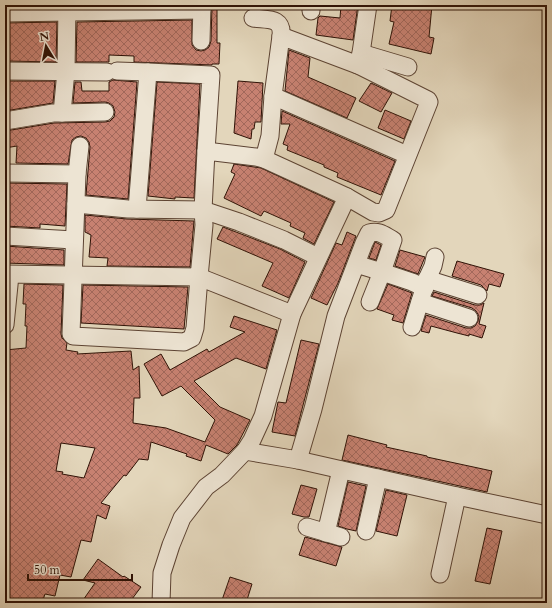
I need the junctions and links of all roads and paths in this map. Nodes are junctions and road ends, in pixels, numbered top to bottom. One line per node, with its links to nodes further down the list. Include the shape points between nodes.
1 (368, 5): 8 (street)
2 (202, 7): 3 (street); 7 (street)
3 (67, 9): 4 (street); 11 (street)
4 (5, 13)
5 (253, 18): 6 (street, via 276,21 282,30)
6 (281, 36): 8 (street); 13 (street)
7 (201, 41)
8 (360, 59): 9 (street); 19 (street, via 429,102)
9 (408, 67)
10 (5, 71): 11 (street)
11 (66, 71): 12 (street); 15 (street)
12 (148, 72): 18 (street, via 211,74); 25 (street)
13 (273, 96): 19 (street); 20 (street, via 270,136)
14 (105, 112): 15 (street)
15 (62, 113): 16 (street)
16 (5, 121)
17 (80, 146): 22 (street)
18 (206, 151): 20 (street); 26 (street)
19 (407, 155): 23 (street, via 386,210 373,212)
20 (264, 159): 23 (street)
21 (5, 173): 22 (street)
22 (77, 174): 24 (street)
23 (346, 197): 29 (street)
24 (76, 204): 25 (street); 28 (street)
25 (137, 208): 26 (street)
26 (203, 210): 29 (street, via 284,240); 35 (street)
27 (5, 236): 28 (street)
28 (74, 240): 34 (street)
29 (318, 257): 39 (street)
30 (435, 257): 36 (street)
31 (356, 264): 32 (street); 32 (street, via 369,233 374,231 393,240); 44 (street, via 336,316)
32 (382, 272): 36 (street, via 412,282); 38 (street)
33 (7, 275): 34 (street); 41 (street)
34 (73, 276): 35 (street); 35 (street, via 73,336 184,342 192,338 195,328)
35 (199, 277): 39 (street)
36 (424, 290): 37 (street); 40 (street); 42 (street)
37 (478, 295)
38 (370, 302)
39 (292, 314): 43 (street, via 263,416)
40 (469, 318)
41 (5, 325)
42 (412, 327)
43 (245, 451): 44 (street); 52 (street, via 222,475 206,487 182,518 162,573)
44 (298, 460): 45 (street)
45 (341, 470): 46 (street); 49 (street, via 333,535)
46 (378, 478): 47 (street); 50 (street)
47 (458, 496): 48 (street); 51 (street)
48 (547, 515)
49 (307, 527)
50 (366, 531)
51 (440, 574)
52 (161, 603)

